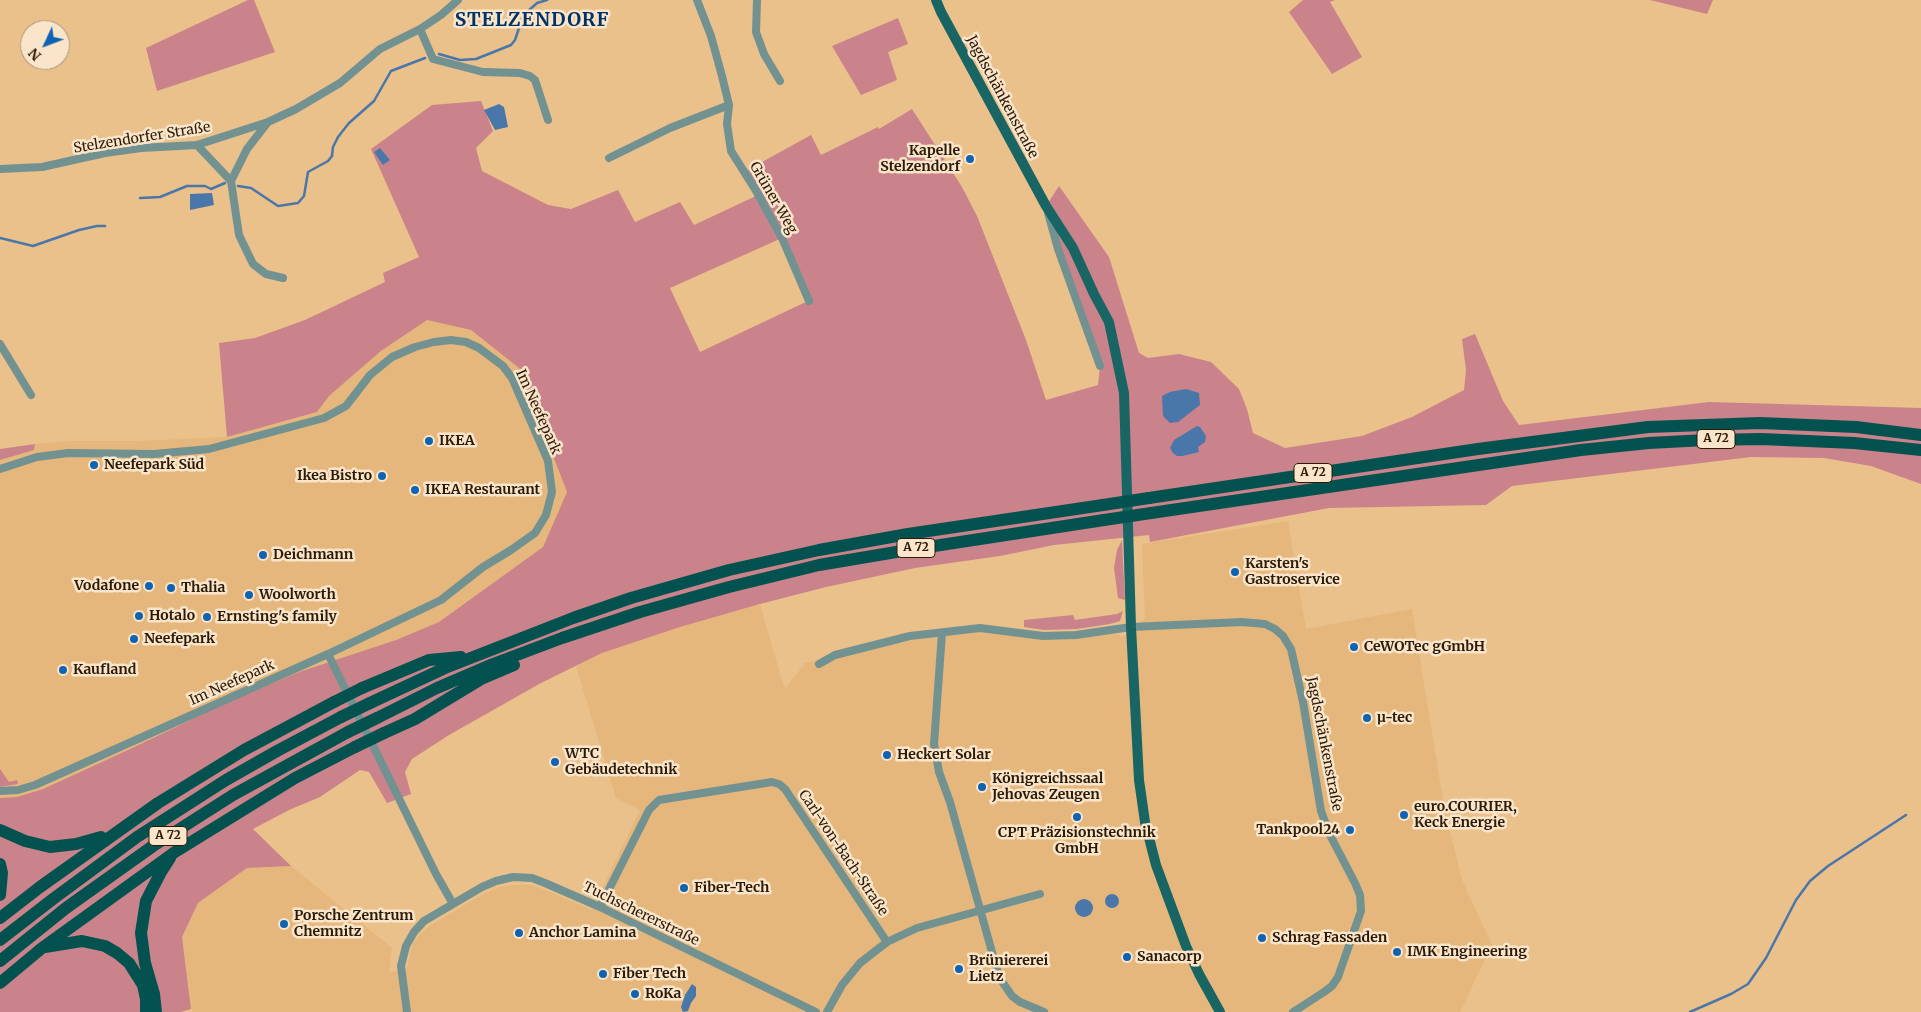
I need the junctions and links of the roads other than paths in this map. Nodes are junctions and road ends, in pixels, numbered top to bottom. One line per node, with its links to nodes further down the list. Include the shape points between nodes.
1 (458, 0): 5 (street, Stelzendorfer Straße)
2 (698, 0): 7 (street, Grüner Weg)
3 (757, 0): 6 (street, via 756,32)
4 (936, 0): 14 (main road, Jagdschänkenstraße)
5 (420, 29): 8 (street, via 433,59 483,72 530,76 535,80); 9 (street, Stelzendorfer Straße, via 380,49 320,96)
6 (780, 81)
7 (729, 105): 11 (street, via 670,128); 16 (street, Grüner Weg, via 731,152 782,238)
8 (548, 120)
9 (268, 122): 10 (street, Stelzendorfer Straße); 13 (street, via 247,148)
10 (197, 145): 12 (street, Stelzendorfer Straße, via 134,149 42,167); 13 (street)
11 (609, 158)
12 (0, 169)
13 (232, 181): 15 (street, via 239,236 253,264 266,274)
14 (1046, 206): 18 (street, Jagdschänkenstraße); 23 (main road, Jagdschänkenstraße, via 1073,248 1109,322 1124,393)
15 (283, 278)
16 (809, 301)
17 (0, 344): 19 (street)
18 (1100, 366)
19 (31, 395)
20 (1921, 435): 27 (highway, A 72, bridge, via 1809,424 1710,424 1605,432 1103,504 908,534 730,570 631,598)
21 (1921, 450): 25 (highway, A 72, bridge, via 1827,441 1706,440 1609,447 1512,460 956,542 819,566 729,587)
22 (0, 469): 26 (street, Im Neefepark, via 37,457 68,453 154,454 209,449 336,413 346,406 370,375 392,357 415,347 451,340 479,348 512,378 542,446 552,492 546,515 524,542 483,567 441,600)
23 (1131, 626): 24 (street, Jagdschänkenstraße, via 1051,636 980,628); 51 (main road, Jagdschänkenstraße, via 1139,780 1145,822 1158,872 1186,946); 52 (street, Jagdschänkenstraße, via 1255,622 1274,629 1291,649 1305,710 1321,811 1360,895 1361,911 1336,980)
24 (942, 633): 28 (street, Jagdschänkenstraße, via 901,638 835,655); 38 (street, via 935,757)
25 (562, 638): 32 (highway, bridge, via 544,652 481,679 415,719 295,778); 43 (highway, A 72, bridge, via 445,685 348,732 233,795 153,846 66,908)
26 (328, 654): 29 (street, Im Neefepark, via 35,785); 36 (street)
27 (478, 655): 30 (highway, bridge, via 429,660 362,688 244,750); 40 (highway, A 72, bridge, via 341,717 226,780 137,837)
28 (819, 664)
29 (0, 791)
30 (121, 827): 31 (highway, via 90,841 50,846 25,841); 39 (highway)
31 (0, 830)
32 (175, 852): 42 (highway); 46 (highway, via 152,888 143,916 142,946)
33 (0, 864): 35 (highway)
34 (1040, 894): 38 (street)
35 (0, 895)
36 (453, 904): 37 (street, Tuchschererstraße, via 496,880 513,877 532,878); 47 (street, Tuchschererstraße, via 424,921 406,946 401,980)
37 (600, 907): 41 (street, Carl-von-Bach-Straße, via 649,810 660,800 772,782 780,784 794,801); 48 (street, Tuchschererstraße)
38 (980, 910): 41 (street, via 917,928); 50 (street, via 1005,987 1020,1002)
39 (0, 918)
40 (0, 940)
41 (887, 942): 49 (street, via 860,963 842,985)
42 (42, 948): 44 (highway); 45 (highway, via 82,942 105,946 117,953 129,963 142,985)
43 (0, 961)
44 (0, 983)
45 (146, 1012)
46 (156, 1012)
47 (407, 1012)
48 (816, 1012)
49 (828, 1012)
50 (1044, 1012)
51 (1220, 1012)
52 (1294, 1012)

